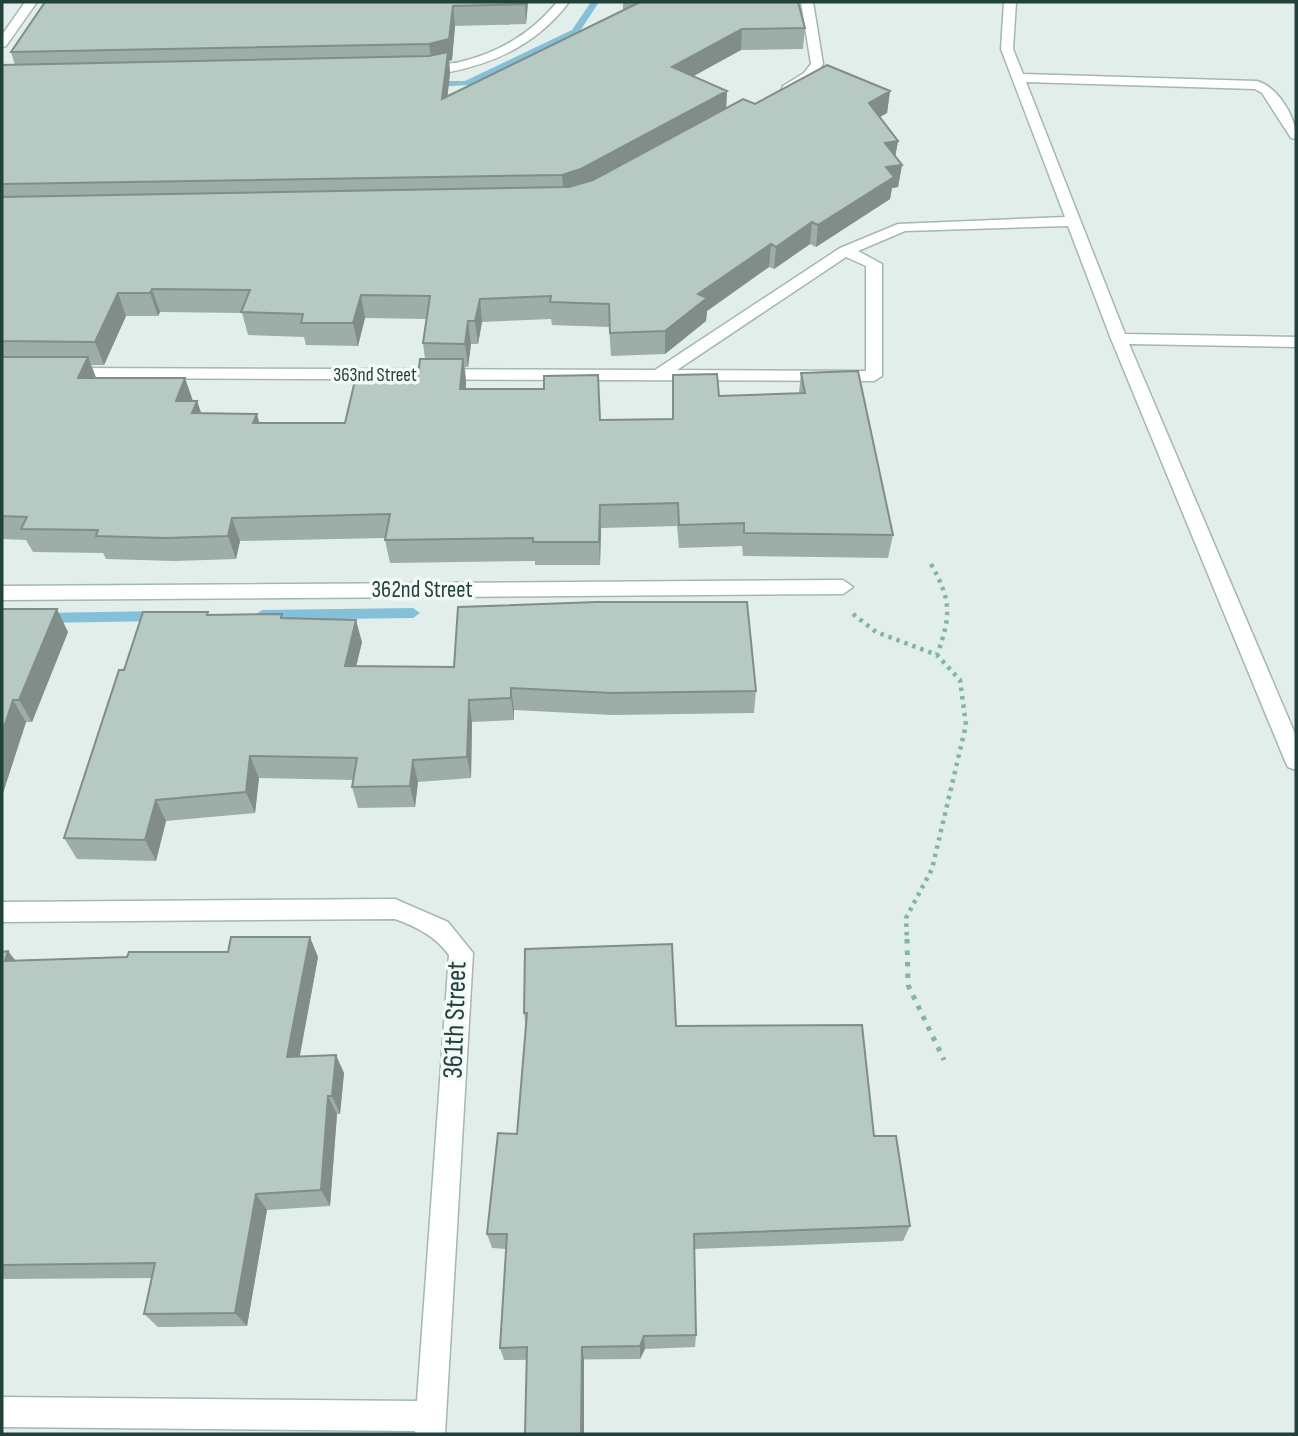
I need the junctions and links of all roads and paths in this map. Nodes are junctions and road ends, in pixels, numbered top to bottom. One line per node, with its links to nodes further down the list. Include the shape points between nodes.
1 (31, 2): 5 (street)
2 (563, 2): 6 (street, via 549,22 498,53 432,71)
3 (807, 2): 8 (street, via 817,64 799,83)
4 (1010, 2): 7 (street, via 1007,49)
5 (2, 43)
6 (404, 71)
7 (1019, 78): 9 (street, via 1257,85 1267,90); 10 (street)
8 (776, 96)
9 (1296, 135)
10 (1073, 221): 11 (street, via 903,227); 12 (street)
11 (845, 251): 15 (street); 15 (street, 363nd Street, via 874,264 874,376)
12 (1119, 339): 13 (street); 20 (street)
13 (1296, 342)
14 (44, 373): 15 (street, 363nd Street)
15 (656, 377)
16 (931, 564): 19 (path, via 946,589 951,618)
17 (843, 587): 18 (street, 362nd Street); 19 (path, via 853,614 876,632)
18 (2, 593)
19 (937, 655): 22 (path, via 960,680 967,725 932,869 906,918 908,985)
20 (1296, 761)
21 (2, 912): 24 (street, 361th Street, via 395,909 425,918 447,933 461,953)
22 (944, 1060)
23 (2, 1412): 24 (street)
24 (431, 1425)

